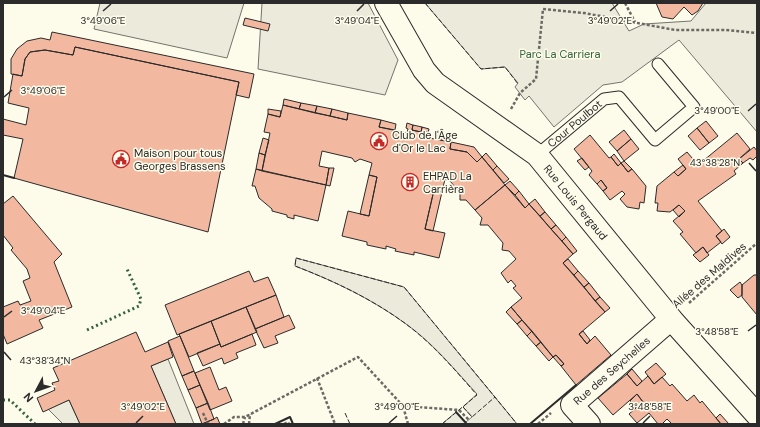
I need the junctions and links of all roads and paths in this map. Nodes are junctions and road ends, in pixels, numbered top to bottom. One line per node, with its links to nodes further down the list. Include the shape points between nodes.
1 (386, 3): 6 (street, Rue Louis Pergaud, via 424,70 436,82)
2 (625, 3): 3 (path)
3 (635, 22): 4 (path, via 675,30); 6 (path, via 543,9 536,78 520,93)
4 (757, 33)
5 (658, 64): 7 (lane, Cour Poulbot, via 694,107 655,140 619,97 604,99)
6 (500, 128): 7 (street, Rue Louis Pergaud)
7 (537, 155): 9 (street, Rue Louis Pergaud)
8 (757, 243): 9 (path, Allée des Maldives)
9 (671, 319): 15 (street, Rue Louis Pergaud); 27 (street, Rue des Seychelles, via 572,405)
10 (317, 378): 11 (path, via 358,357); 14 (path); 24 (path)
11 (403, 406): 17 (path, via 459,410); 25 (path)
12 (554, 410): 26 (path)
13 (203, 413): 18 (path)
14 (250, 414): 16 (path); 21 (path)
15 (757, 414)
16 (245, 417): 19 (path, via 234,417); 20 (path)
17 (468, 420)
18 (208, 424)
19 (224, 424)
20 (243, 424)
21 (249, 424)
22 (284, 424): 23 (path)
23 (289, 424)
24 (335, 424)
25 (408, 424)
26 (538, 424)
27 (589, 424)

